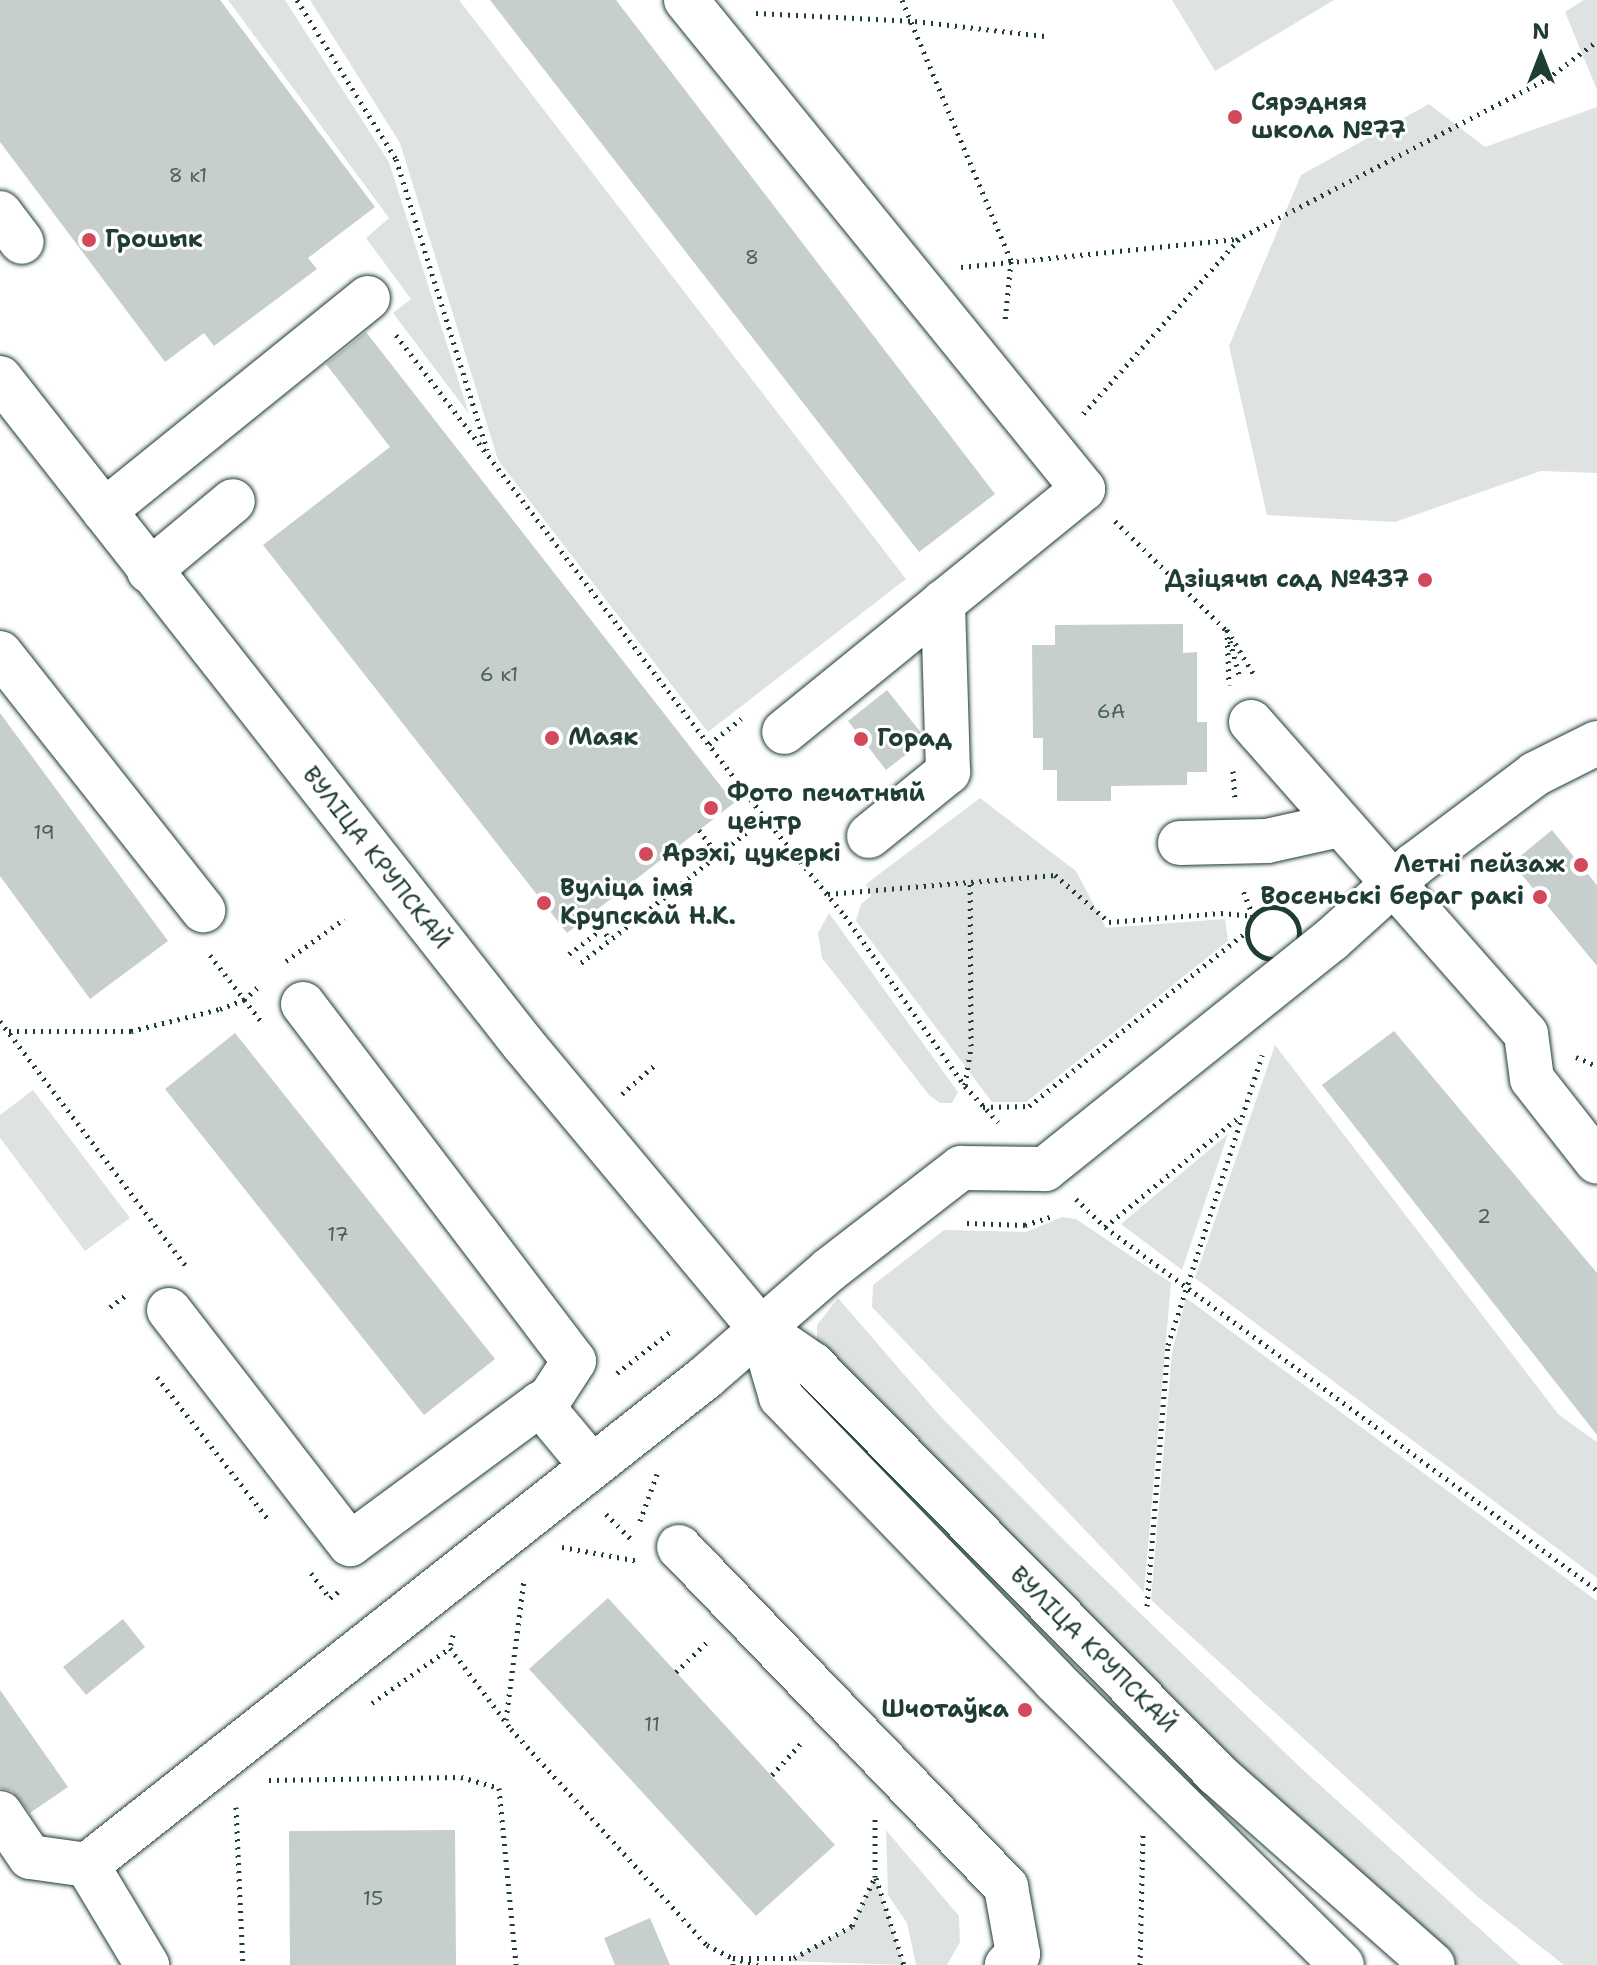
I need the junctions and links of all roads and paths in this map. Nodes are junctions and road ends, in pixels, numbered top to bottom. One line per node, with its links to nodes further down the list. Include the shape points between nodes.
1 (297, 0): 14 (path, via 396,159)
2 (902, 0): 4 (path)
3 (689, 5): 4 (path); 9 (street)
4 (915, 21): 5 (path); 8 (path)
5 (1045, 36)
6 (1597, 41): 7 (path, via 1547,79)
7 (1235, 240): 8 (path); 13 (path)
8 (1011, 261): 9 (path); 12 (path)
9 (907, 273): 12 (street)
10 (368, 298): 14 (path); 17 (street)
11 (0, 378): 17 (street, ВУЛІЦА КРУПСКАЙ)
12 (999, 386): 13 (street)
13 (1052, 450): 15 (street)
14 (489, 455): 24 (path)
15 (1083, 489): 19 (street); 21 (path, via 1227,629)
16 (233, 501): 18 (street)
17 (104, 511): 18 (street, ВУЛІЦА КРУПСКАЙ)
18 (149, 571): 58 (street, ВУЛІЦА КРУПСКАЙ, via 524,1045)
19 (943, 602): 22 (street); 27 (street, via 948,772)
20 (0, 653): 33 (street)
21 (1251, 722): 25 (street)
22 (784, 732)
23 (1597, 743): 31 (street, via 1535,774)
24 (765, 818): 29 (path); 32 (path)
25 (1339, 825): 28 (street, via 1267,841); 31 (street)
26 (699, 830): 29 (path)
27 (869, 836)
28 (1180, 843)
29 (718, 855): 40 (path)
30 (970, 881): 32 (path); 35 (path, via 1055,875 1109,922 1221,913); 48 (path, via 971,1046)
31 (1391, 884): 51 (street, via 1526,1034 1532,1079); 52 (street, via 1331,940)
32 (827, 894): 48 (path)
33 (203, 910)
34 (592, 914): 37 (path)
35 (1253, 916)
36 (344, 919): 39 (path)
37 (602, 929): 40 (path); 41 (path)
38 (1246, 932): 49 (path, via 1029,1106)
39 (312, 938)
40 (610, 940): 42 (path)
41 (569, 954)
42 (578, 965)
43 (303, 1004): 59 (street, via 574,1361 550,1398)
44 (0, 1021): 46 (path)
45 (264, 1025): 46 (path, via 244,1000 131,1031)
46 (8, 1031): 57 (path)
47 (1265, 1044): 50 (path)
48 (965, 1086): 49 (path)
49 (982, 1107): 52 (path)
50 (1241, 1115): 55 (path); 56 (path)
51 (1597, 1162)
52 (1045, 1169): 53 (path); 58 (street, via 961,1168)
53 (1083, 1206): 54 (path, via 1025,1225); 55 (path)
54 (962, 1223)
55 (1105, 1227): 56 (path)
56 (1185, 1283): 67 (path); 68 (path, via 1168,1345)
57 (183, 1296): 59 (street, via 350,1544)
58 (761, 1329): 60 (street); 94 (street, ВУЛІЦА КРУПСКАЙ, via 781,1397 1054,1680); 95 (street, ВУЛІЦА КРУПСКАЙ, via 812,1364 1217,1774)
59 (540, 1404): 60 (street)
60 (590, 1464): 84 (street)
61 (660, 1466): 64 (path)
62 (600, 1508): 64 (path)
63 (563, 1536): 65 (path, via 551,1545)
64 (633, 1541): 65 (path)
65 (657, 1561): 92 (street, via 1006,1887 1018,1954)
66 (514, 1576): 74 (path, via 525,1567)
67 (1597, 1590)
68 (1147, 1606)
69 (456, 1623): 74 (path, via 450,1648)
70 (701, 1627): 71 (path)
71 (711, 1637): 72 (path); 73 (path)
72 (722, 1648)
73 (676, 1672)
74 (506, 1721): 86 (path, via 707,1945)
75 (797, 1726): 76 (path)
76 (807, 1737): 77 (path); 78 (path)
77 (817, 1747)
78 (772, 1775)
79 (264, 1780): 89 (path, via 461,1777 499,1788)
80 (236, 1801): 88 (path)
81 (874, 1807): 85 (path)
82 (0, 1813): 84 (street, via 30,1857)
83 (1143, 1833): 93 (path)
84 (87, 1865): 87 (street)
85 (875, 1877): 86 (path, via 852,1926 794,1958); 91 (path)
86 (733, 1962): 90 (path)
87 (147, 1965)
88 (243, 1965)
89 (516, 1965)
90 (758, 1965)
91 (904, 1965)
92 (1007, 1965)
93 (1140, 1965)
94 (1342, 1965)
95 (1433, 1965)

